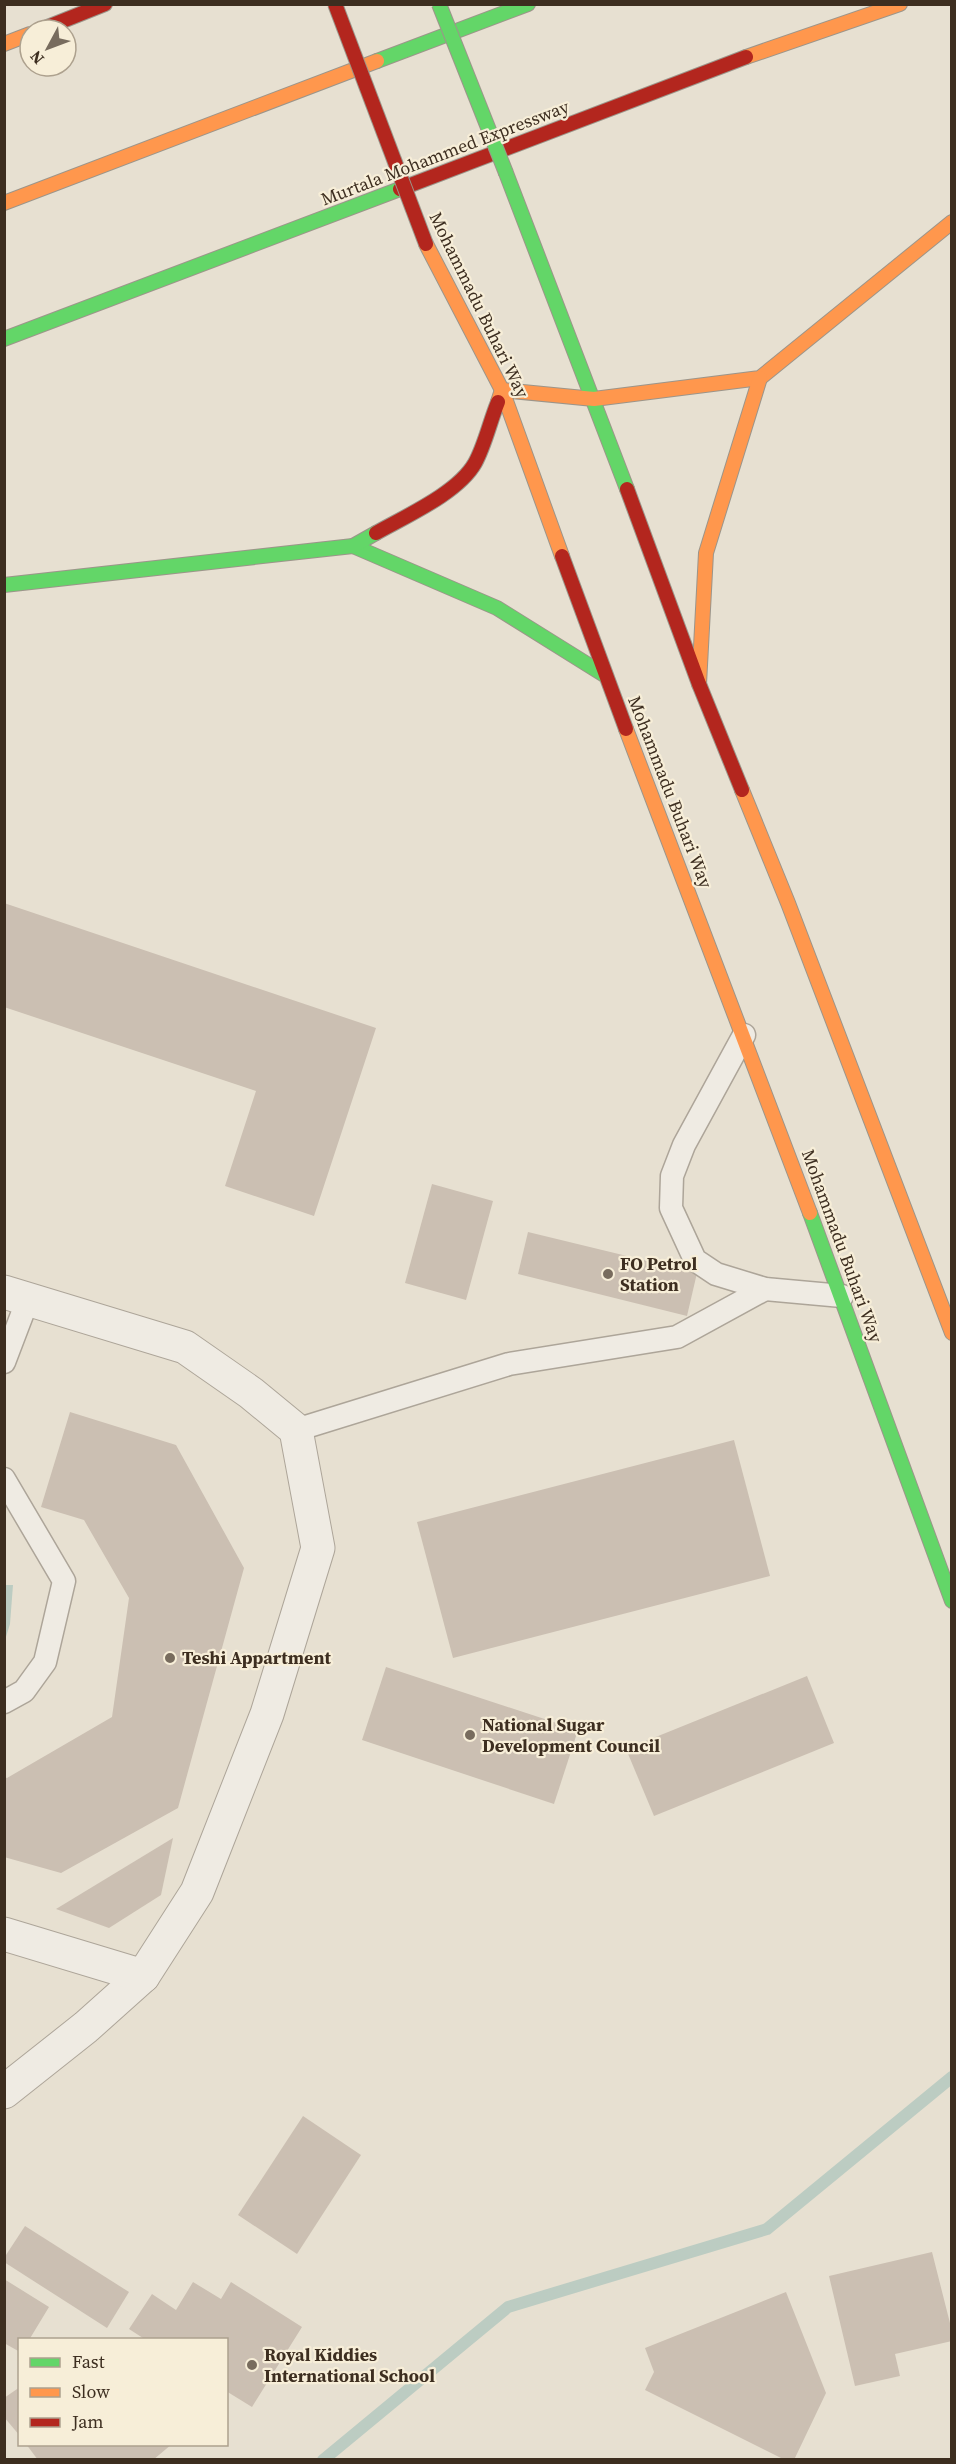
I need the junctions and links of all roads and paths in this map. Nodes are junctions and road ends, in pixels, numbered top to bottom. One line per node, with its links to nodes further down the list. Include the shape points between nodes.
1 (105, 4): 6 (main road)
2 (335, 4): 11 (main road, Mohammadu Buhari Way, bridge, via 426,244)
3 (439, 4): 12 (main road, bridge)
4 (528, 4): 7 (main road)
5 (900, 4): 9 (main road, Murtala Mohammed Expressway, via 779,45)
6 (70, 18)
7 (4, 203)
8 (951, 222): 10 (main road)
9 (4, 339)
10 (760, 378): 12 (main road); 16 (main road, via 706,553)
11 (502, 390): 12 (main road); 13 (main road, via 475,463 461,481); 15 (main road, Mohammadu Buhari Way)
12 (594, 399): 16 (main road)
13 (353, 546): 14 (main road); 15 (main road, via 497,608)
14 (4, 585)
15 (606, 675): 17 (main road, Mohammadu Buhari Way)
16 (699, 684): 21 (main road, via 788,903)
17 (744, 1035): 18 (lane, via 684,1145 672,1176 671,1208 695,1260 716,1274); 20 (main road, Mohammadu Buhari Way)
18 (765, 1288): 20 (lane); 23 (lane, via 677,1337 509,1364)
19 (16, 1295): 22 (lane); 23 (street, via 185,1347)
20 (842, 1296): 25 (main road, Mohammadu Buhari Way)
21 (951, 1334)
22 (4, 1362)
23 (296, 1430): 28 (street, via 318,1548 267,1713 197,1892)
24 (4, 1479): 26 (lane, via 64,1581 45,1662 24,1691)
25 (951, 1601)
26 (4, 1702)
27 (4, 1934): 28 (street)
28 (143, 1976): 29 (street)
29 (4, 2092)

